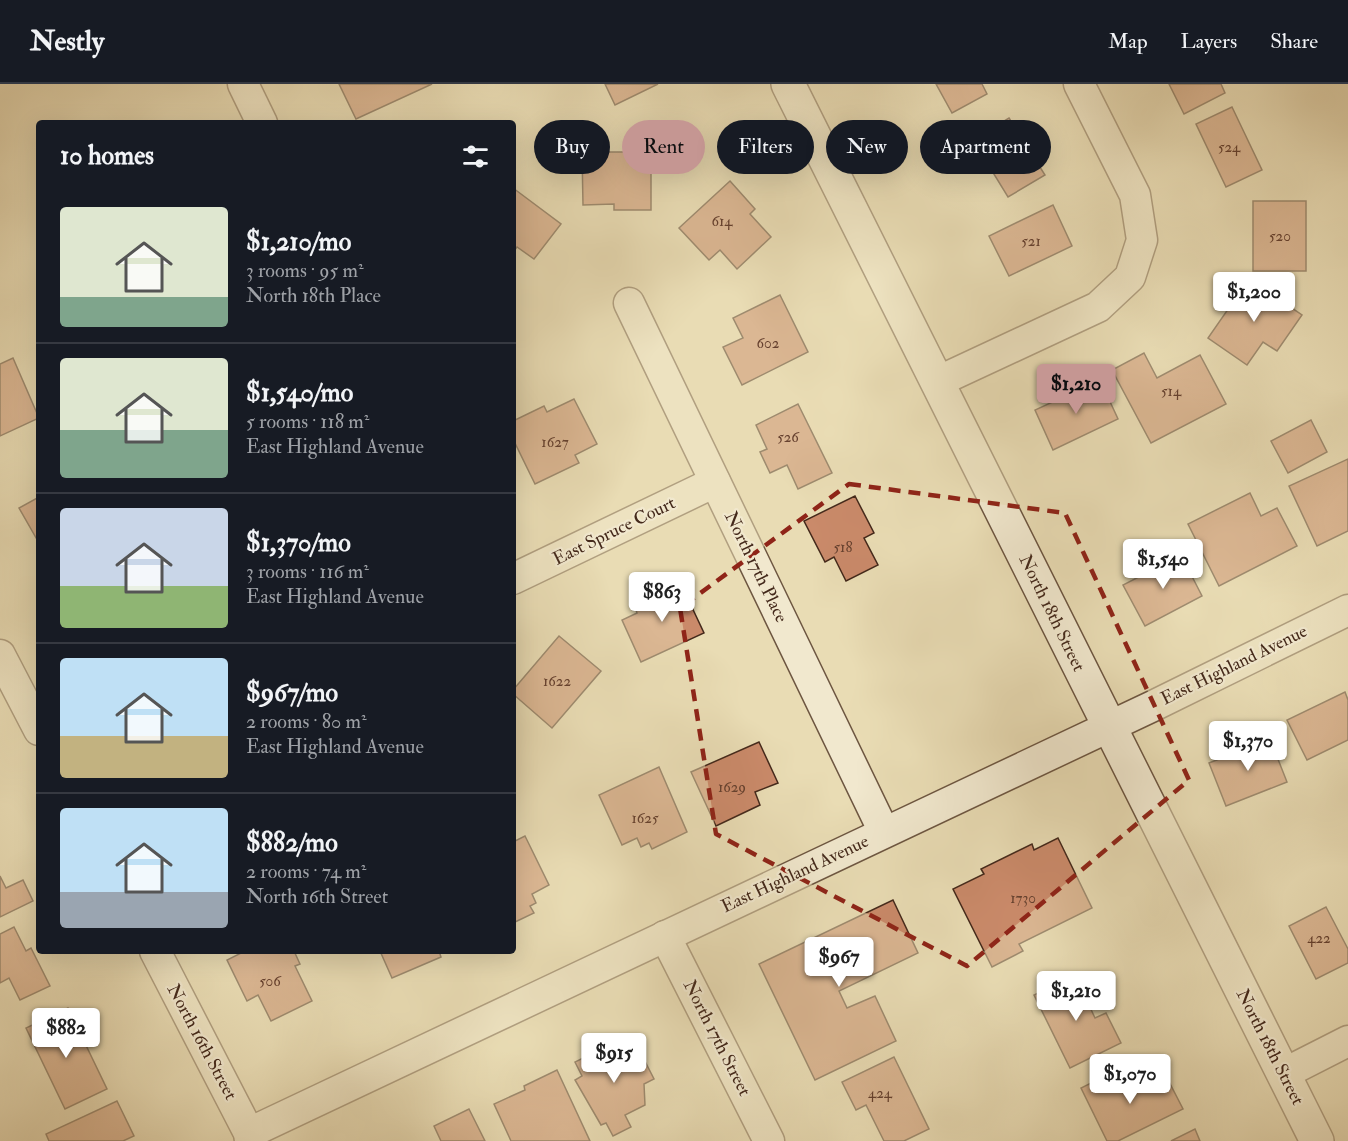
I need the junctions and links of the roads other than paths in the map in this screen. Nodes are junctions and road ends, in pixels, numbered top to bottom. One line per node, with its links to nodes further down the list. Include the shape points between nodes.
1 (243, 84): 4 (street)
2 (788, 84): 6 (street, North 18th Street)
3 (1079, 84): 6 (street, via 1135,195 1142,240 1130,277 1098,307)
4 (261, 120)
5 (629, 303): 7 (street, North 17th Place)
6 (938, 382): 12 (street, North 18th Street)
7 (715, 482): 8 (street, East Spruce Court); 13 (street, North 17th Place)
8 (516, 578)
9 (1348, 610): 12 (street, East Highland Avenue)
10 (0, 655): 11 (street)
11 (36, 724)
12 (1108, 726): 13 (street, East Highland Avenue); 17 (street, North 18th Street)
13 (884, 832): 14 (street, East Highland Avenue)
14 (664, 936): 18 (street, East Highland Avenue); 19 (street, North 17th Street)
15 (156, 954): 18 (street, North 16th Street)
16 (1348, 1041): 17 (street)
17 (1283, 1074): 20 (street, North 18th Street)
18 (250, 1137)
19 (769, 1141)
20 (1317, 1141)

